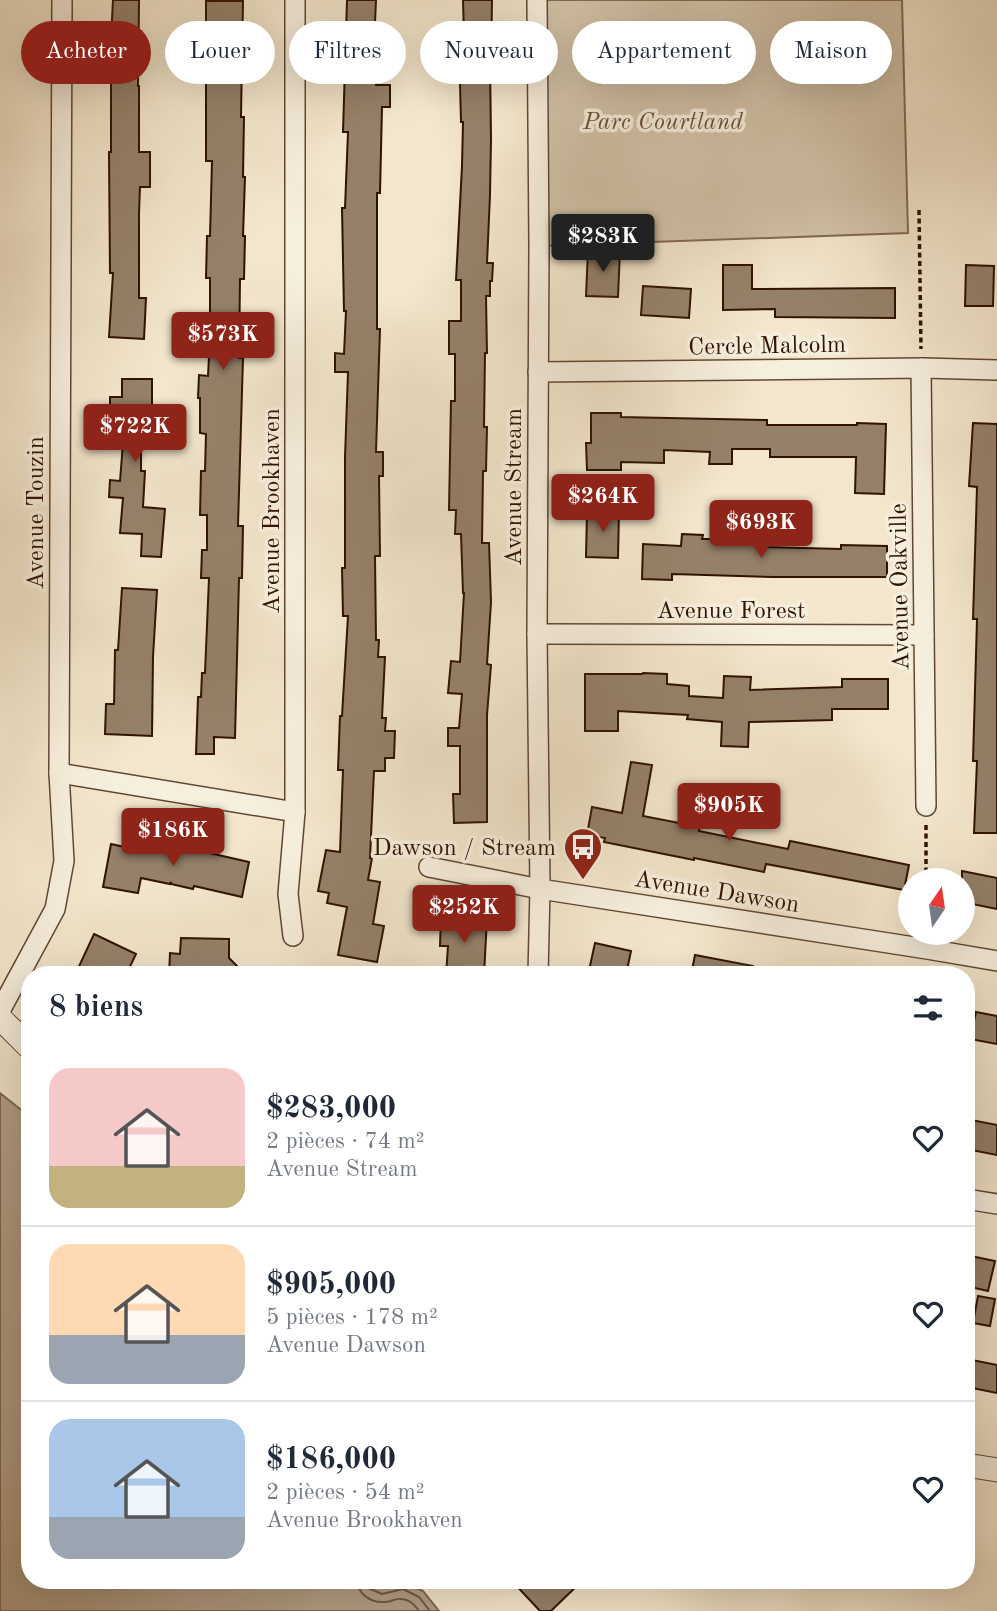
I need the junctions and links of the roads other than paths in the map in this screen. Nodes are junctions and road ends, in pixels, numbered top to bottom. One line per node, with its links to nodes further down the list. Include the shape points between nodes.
1 (62, 0): 9 (street, Avenue Touzin)
2 (295, 0): 11 (street, Avenue Brookhaven)
3 (537, 0): 6 (street, Avenue Stream)
4 (921, 368): 5 (street, Cercle Malcolm); 6 (street, Cercle Malcolm); 8 (street, Avenue Oakville)
5 (997, 370)
6 (538, 372): 7 (street, Avenue Stream)
7 (537, 634): 8 (street, Avenue Forest); 13 (street, Avenue Stream)
8 (924, 635): 10 (street, Avenue Oakville)
9 (59, 773): 11 (street); 16 (street, Avenue Touzin, via 64,861 55,909)
10 (926, 806)
11 (295, 812): 14 (street, Avenue Brookhaven, via 288,894)
12 (429, 867): 13 (street, Avenue Dawson)
13 (540, 889): 15 (street, Avenue Dawson); 17 (street, Avenue Stream)
14 (293, 936)
15 (997, 961)
16 (24, 966)
17 (538, 966)
18 (21, 972): 19 (street, Avenue Touzin)
19 (0, 1011)
20 (0, 1018): 21 (street)
21 (21, 1039)
22 (975, 1201): 23 (street)
23 (997, 1205)
24 (975, 1466): 25 (street)
25 (997, 1470)

